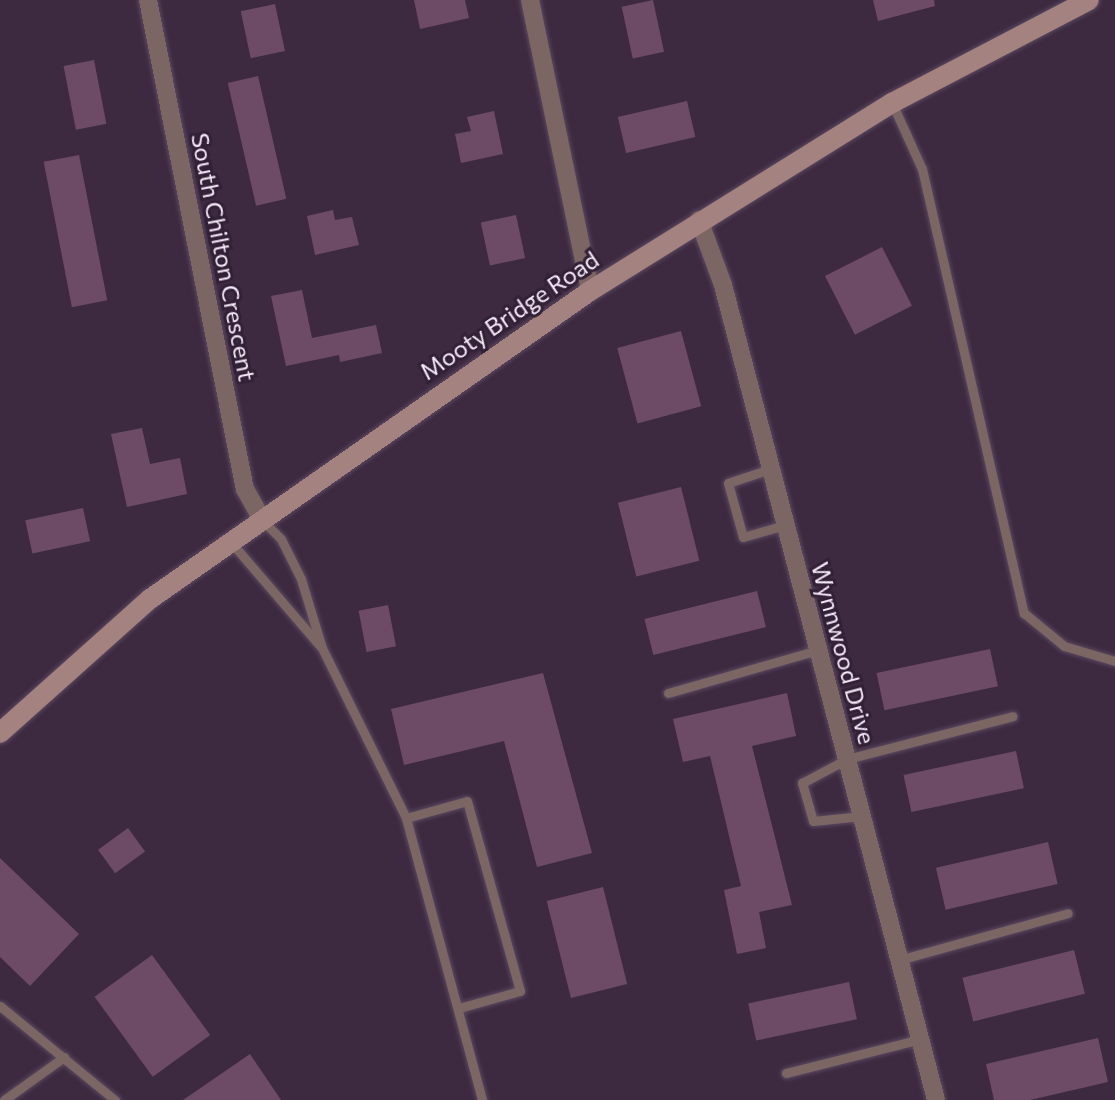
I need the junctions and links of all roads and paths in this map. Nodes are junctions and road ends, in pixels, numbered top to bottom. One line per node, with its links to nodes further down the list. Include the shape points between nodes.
1 (148, 0): 8 (street, South Chilton Crescent, via 245,489)
2 (530, 0): 6 (street)
3 (1089, 0): 4 (main road, Mooty Bridge Road)
4 (892, 103): 5 (main road, Mooty Bridge Road); 13 (lane, via 922,169 1024,613 1064,646)
5 (699, 220): 6 (main road, Mooty Bridge Road); 7 (street, Wynnwood Drive, via 723,285)
6 (590, 291): 8 (main road, Mooty Bridge Road)
7 (770, 469): 9 (street, Wynnwood Drive); 9 (lane, via 728,483 743,537)
8 (262, 520): 10 (main road, Mooty Bridge Road); 11 (lane, via 281,539 301,579)
9 (785, 525): 12 (street, Wynnwood Drive)
10 (230, 541): 11 (lane); 16 (main road, Mooty Bridge Road, via 112,630)
11 (322, 648): 19 (lane)
12 (818, 650): 14 (lane); 17 (street, Wynnwood Drive)
13 (1115, 661)
14 (668, 693)
15 (1013, 716): 17 (lane)
16 (0, 733)
17 (847, 759): 18 (street, Wynnwood Drive); 18 (lane, via 802,783 813,821)
18 (862, 816): 21 (street, Wynnwood Drive)
19 (406, 818): 23 (lane); 23 (lane, via 467,801 520,991)
20 (1068, 913): 21 (lane)
21 (899, 960): 24 (street, Wynnwood Drive)
22 (0, 1006): 25 (lane)
23 (459, 1008): 29 (lane)
24 (920, 1039): 26 (lane); 30 (street, Wynnwood Drive)
25 (64, 1057): 27 (lane); 28 (lane)
26 (786, 1073)
27 (4, 1100)
28 (115, 1100)
29 (482, 1100)
30 (936, 1100)

